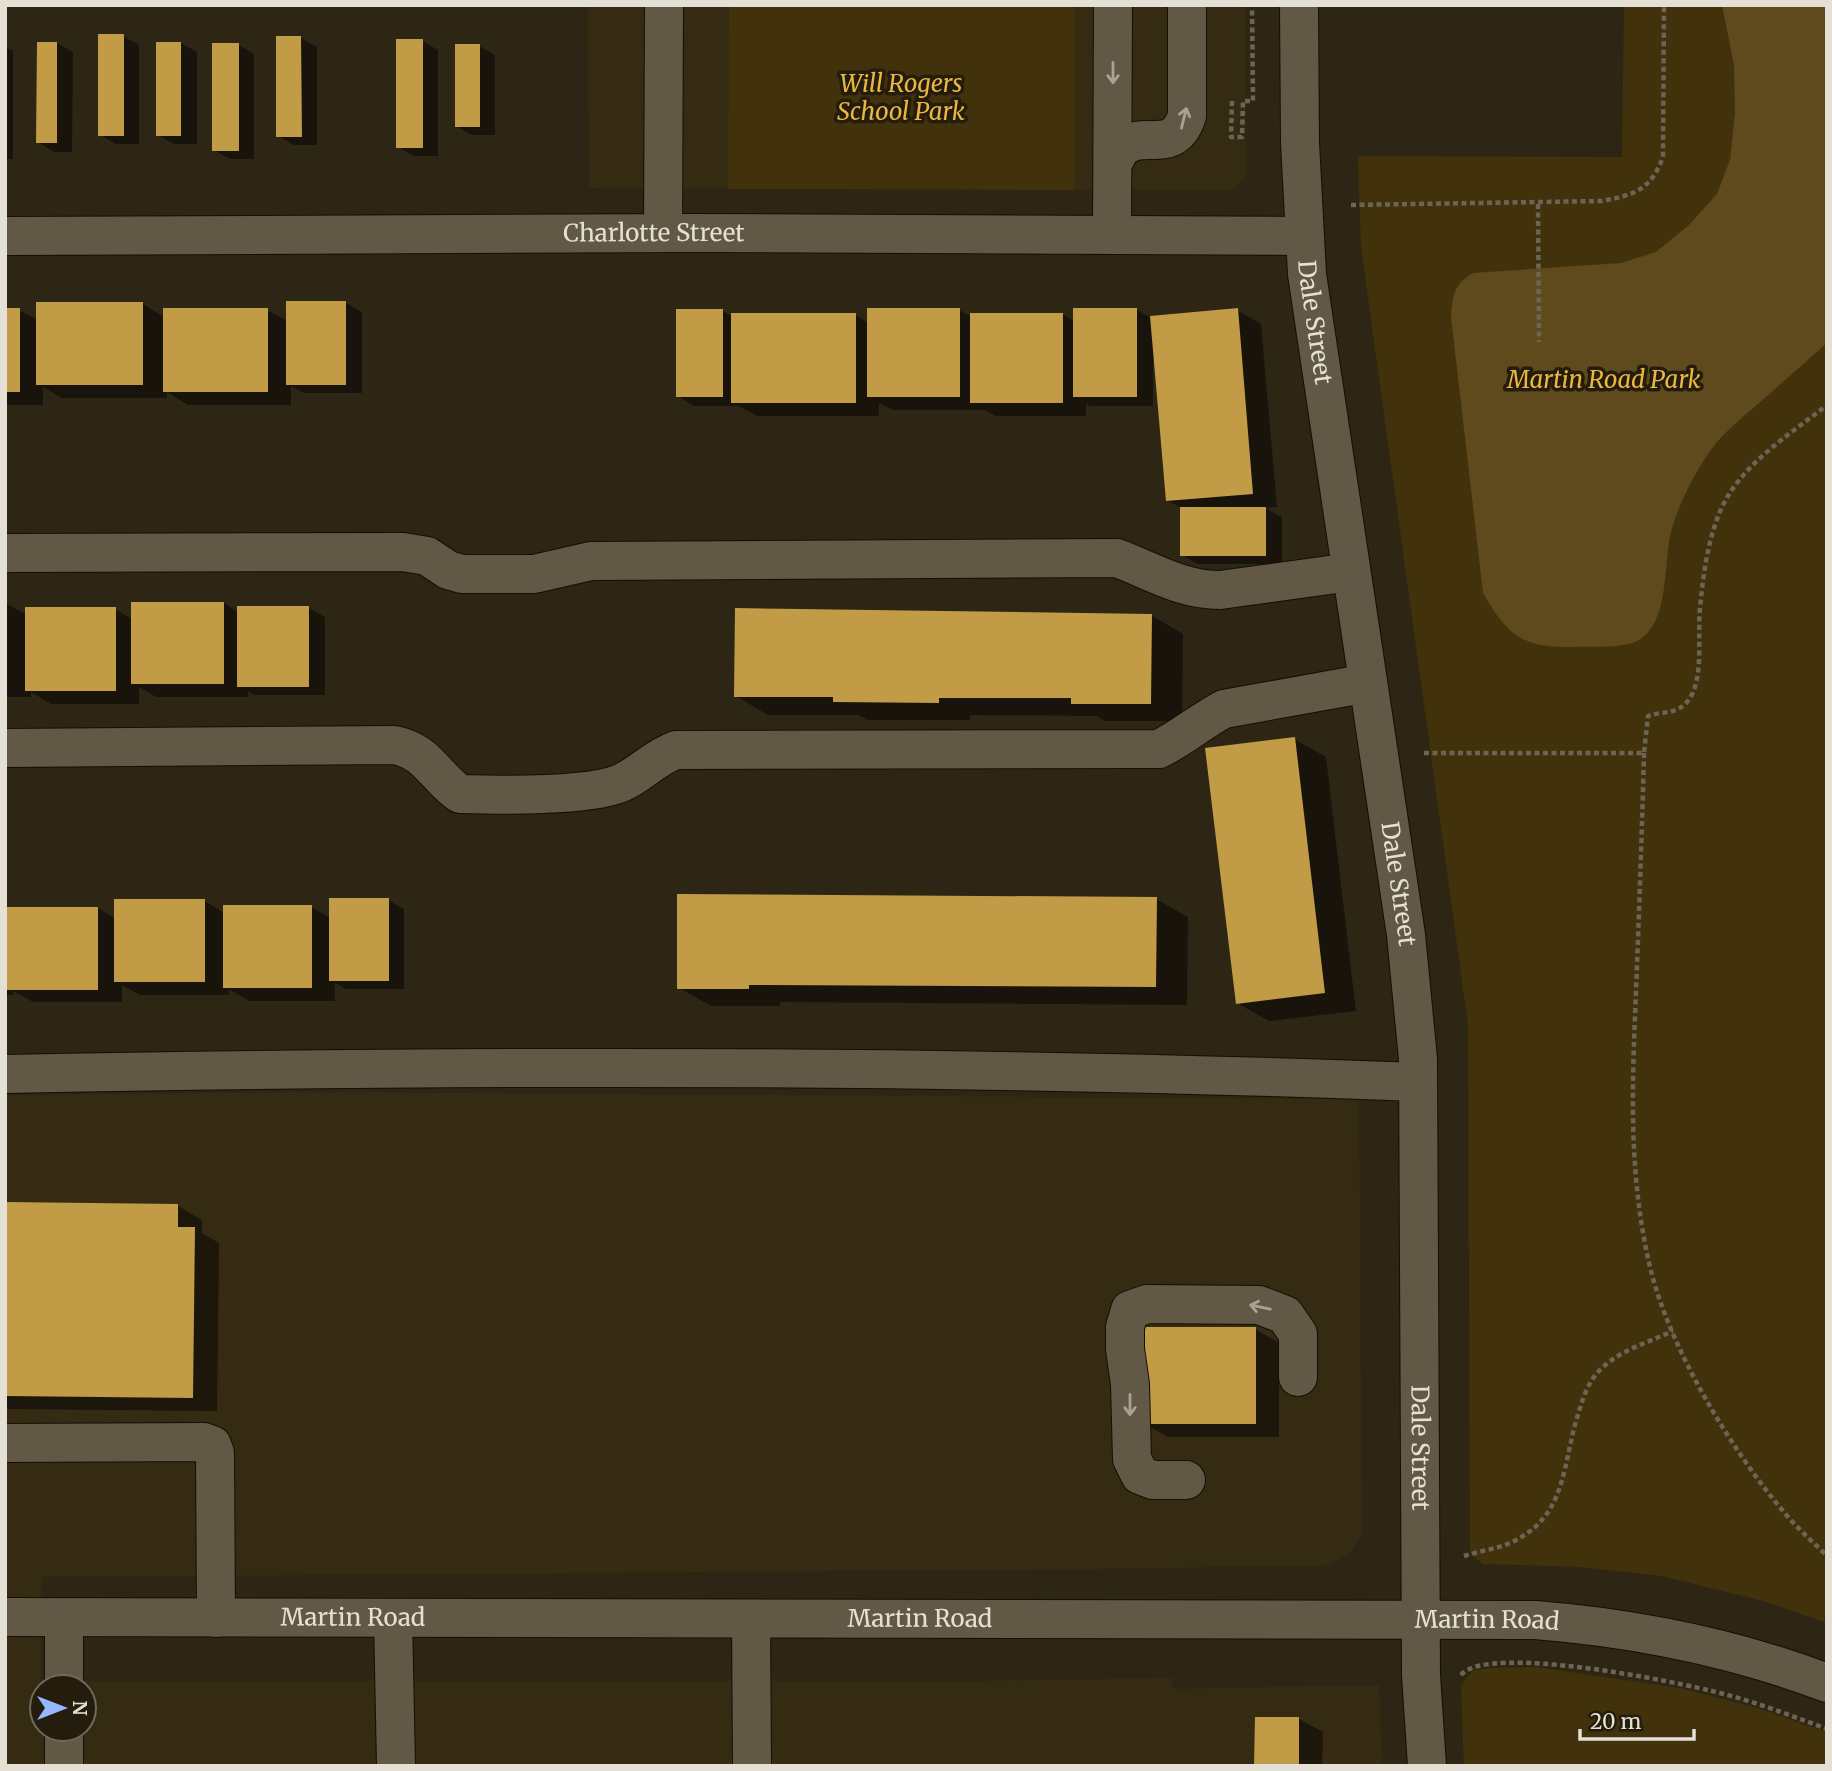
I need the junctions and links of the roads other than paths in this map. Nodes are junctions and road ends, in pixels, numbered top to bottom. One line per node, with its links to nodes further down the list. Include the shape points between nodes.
1 (664, 5): 6 (street)
2 (1113, 5): 5 (street, one-way to 5)
3 (1186, 5): 5 (street, one-way to 3, via 1123,147 1164,140 1183,127 1187,116)
4 (1299, 5): 9 (street, Dale Street)
5 (1114, 162): 7 (street)
6 (663, 233): 7 (street, Charlotte Street); 8 (street, Charlotte Street)
7 (1112, 235): 9 (street, Charlotte Street)
8 (5, 236)
9 (1303, 236): 11 (street, Dale Street)
10 (5, 554): 11 (street, via 403,552 427,556 462,574 548,572 591,561 1117,558 1182,586 1204,590)
11 (1351, 572): 12 (street, Dale Street)
12 (1368, 683): 13 (street, via 1224,709 1159,749 676,750 621,783 568,792 460,794 423,755 394,745); 15 (street, Dale Street, via 1407,947)
13 (5, 748)
14 (5, 1074): 15 (street, via 772,1067)
15 (1418, 1082): 24 (street, Dale Street)
16 (1298, 1377): 18 (street, one-way to 18, via 1298,1334 1285,1315 1259,1305 1147,1304 1130,1310 1125,1349 1132,1459 1140,1475 1153,1480)
17 (5, 1443): 21 (street, via 212,1445)
18 (1186, 1480)
19 (5, 1617): 20 (street, Martin Road)
20 (64, 1618): 21 (street, Martin Road); 25 (street)
21 (216, 1618): 22 (street, Martin Road)
22 (393, 1618): 23 (street, Martin Road); 29 (street)
23 (751, 1619): 24 (street, Martin Road); 30 (street)
24 (1421, 1620): 26 (street, Martin Road, via 1535,1620 1659,1634 1725,1649); 31 (street, Dale Street)
25 (64, 1673)
26 (1827, 1683)
27 (64, 1743): 28 (street)
28 (64, 1766)
29 (396, 1766)
30 (752, 1766)
31 (1427, 1766)

